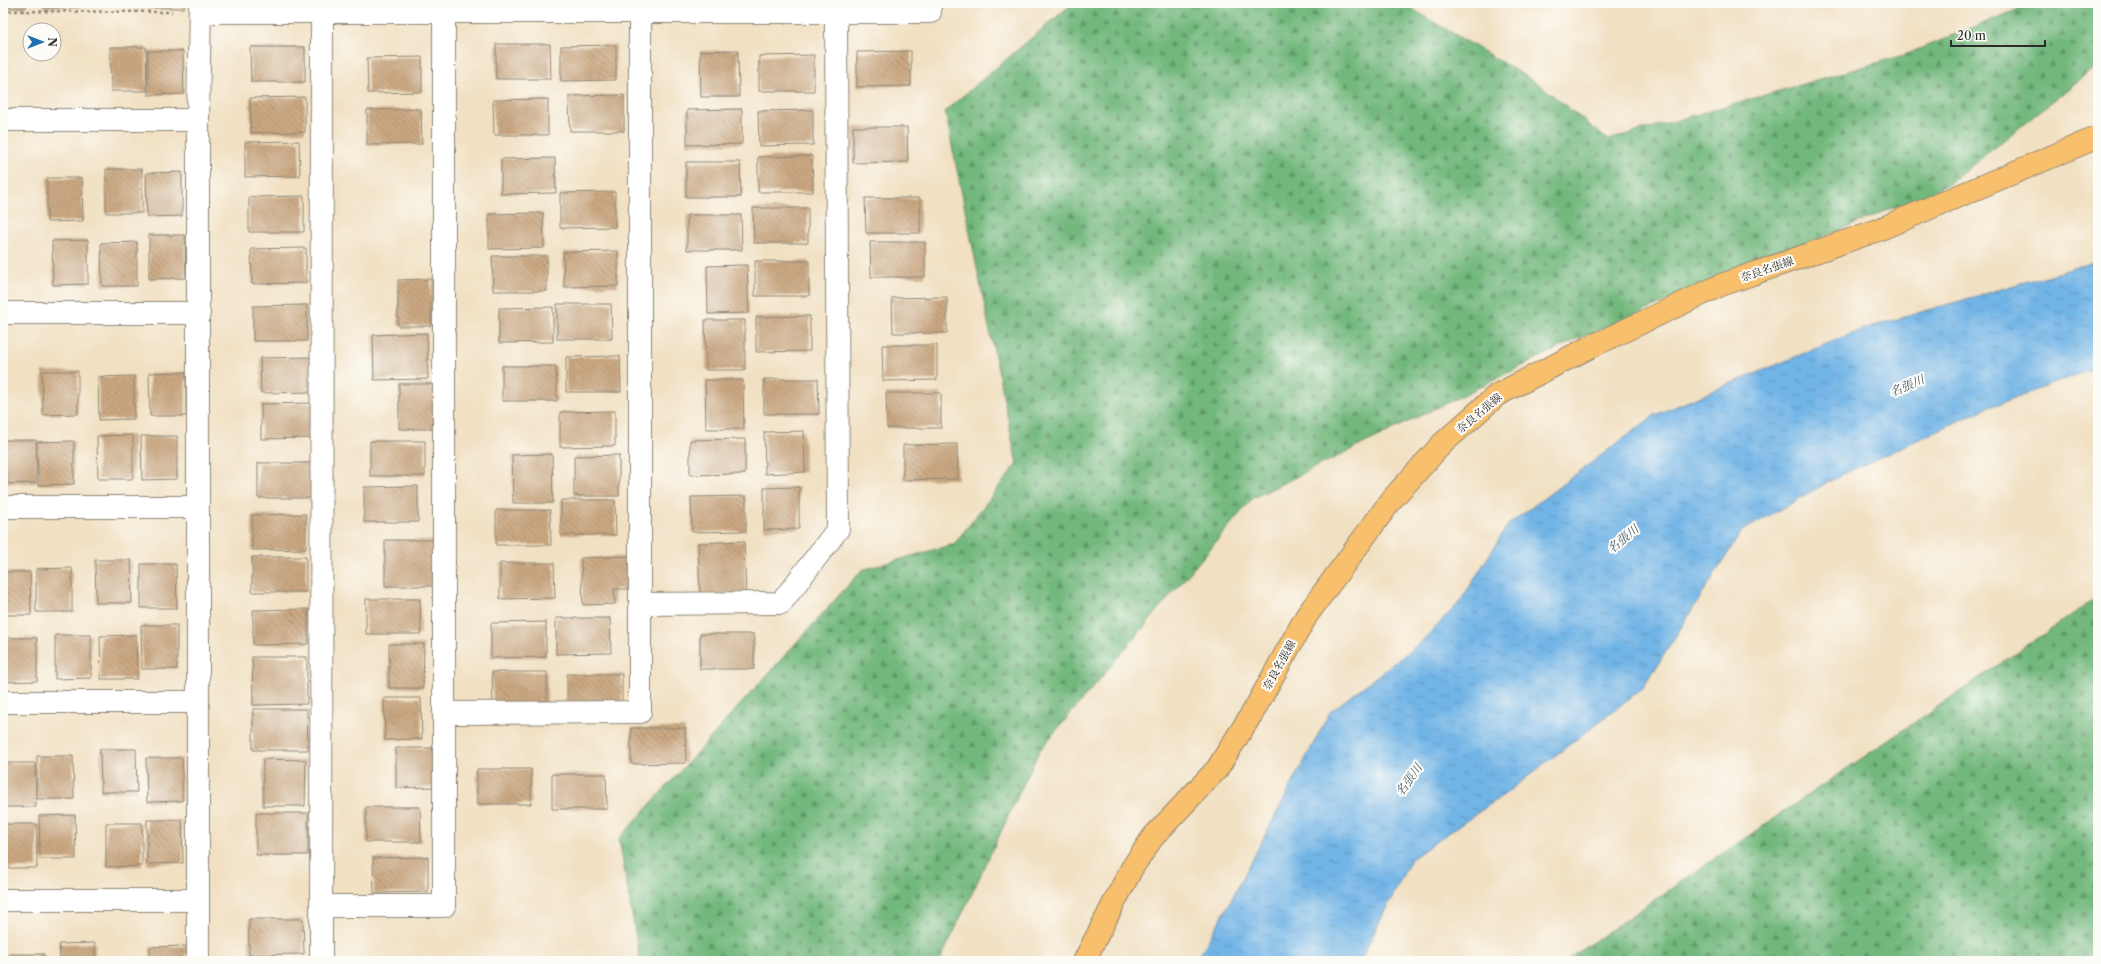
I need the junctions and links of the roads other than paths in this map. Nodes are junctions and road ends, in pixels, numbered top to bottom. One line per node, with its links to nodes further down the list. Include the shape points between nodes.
1 (930, 3): 6 (street, via 930,12)
2 (200, 7): 3 (street); 8 (street)
3 (322, 7): 4 (street); 20 (street)
4 (444, 8): 5 (street); 17 (street)
5 (640, 11): 6 (street); 14 (street)
6 (836, 12): 14 (street, via 838,529 781,603)
7 (3, 120): 8 (street)
8 (198, 120): 11 (street)
9 (2098, 137): 23 (main road, 奈良名張線, via 1878,230 1721,285 1590,347 1497,395 1442,444 1394,498 1312,609 1217,769 1153,837 1132,868)
10 (3, 313): 11 (street)
11 (199, 313): 13 (street)
12 (3, 507): 13 (street)
13 (198, 507): 16 (street)
14 (640, 604): 17 (street, via 640,712)
15 (3, 702): 16 (street)
16 (198, 702): 19 (street)
17 (444, 713): 20 (street, via 444,906)
18 (3, 900): 19 (street)
19 (198, 900): 21 (street)
20 (322, 906): 22 (street)
21 (198, 961)
22 (321, 961)
23 (1084, 961)

